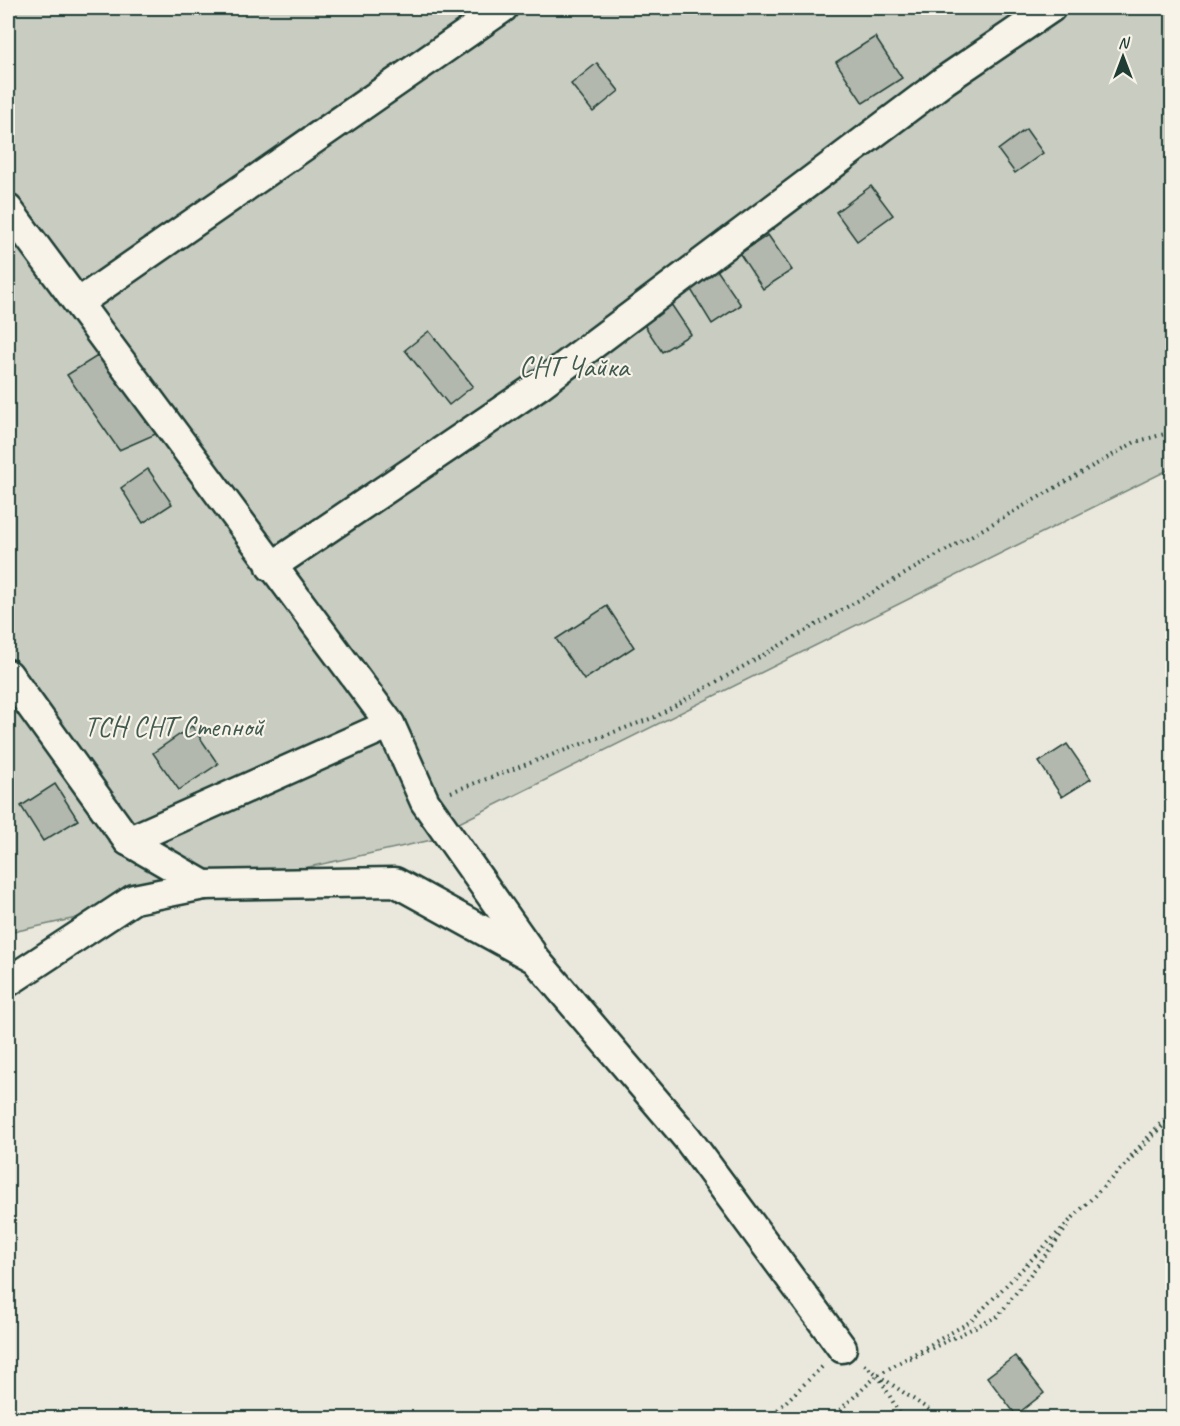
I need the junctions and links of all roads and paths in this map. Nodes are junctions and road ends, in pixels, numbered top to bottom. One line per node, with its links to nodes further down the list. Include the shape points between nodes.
1 (503, 8): 4 (street)
2 (1051, 8): 6 (street, via 945,80 538,386)
3 (8, 209): 4 (street)
4 (78, 303): 6 (street)
5 (1173, 432): 9 (path, via 1135,442 655,717)
6 (271, 567): 8 (street)
7 (8, 674): 10 (street)
8 (390, 724): 9 (street); 10 (street)
9 (425, 802): 12 (street)
10 (128, 841): 11 (street)
11 (204, 885): 12 (street, via 395,882); 13 (street, via 134,899)
12 (535, 959): 16 (street, via 687,1138)
13 (8, 982)
14 (1173, 1111): 17 (path, via 1080,1211 998,1316)
15 (1173, 1117): 17 (path, via 971,1321)
16 (842, 1348): 17 (path); 18 (path)
17 (878, 1375): 19 (path); 20 (path); 21 (path)
18 (769, 1419)
19 (831, 1419)
20 (902, 1419)
21 (941, 1419)

